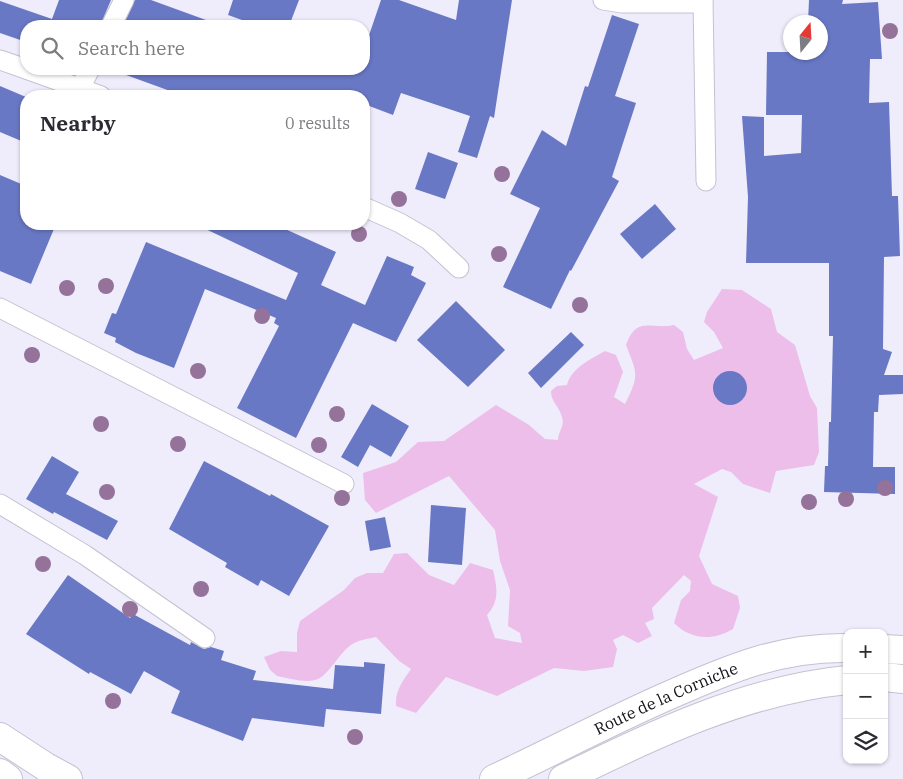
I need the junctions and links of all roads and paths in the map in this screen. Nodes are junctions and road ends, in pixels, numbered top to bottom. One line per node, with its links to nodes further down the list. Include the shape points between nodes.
1 (124, 0): 4 (street)
2 (603, 0): 3 (street, via 622,3)
3 (703, 1): 11 (street)
4 (114, 20)
5 (0, 60): 6 (street)
6 (20, 67)
7 (43, 75): 9 (street)
8 (87, 75): 9 (street)
9 (80, 88): 10 (street)
10 (85, 90)
11 (706, 181)
12 (370, 210): 13 (street, via 429,240)
13 (459, 268)
14 (0, 308): 15 (street)
15 (344, 484)
16 (0, 504): 17 (street)
17 (206, 638)
18 (843, 648): 28 (main road, Route de la Corniche, via 771,656 740,664 600,726)
19 (888, 649): 20 (main road)
20 (903, 650)
21 (888, 677): 22 (main road)
22 (903, 679)
23 (843, 681): 29 (main road, Route de la Corniche, via 787,689 753,699 658,733)
24 (0, 737): 27 (main road)
25 (0, 773): 26 (main road)
26 (8, 779)
27 (68, 779)
28 (494, 779)
29 (563, 779)

